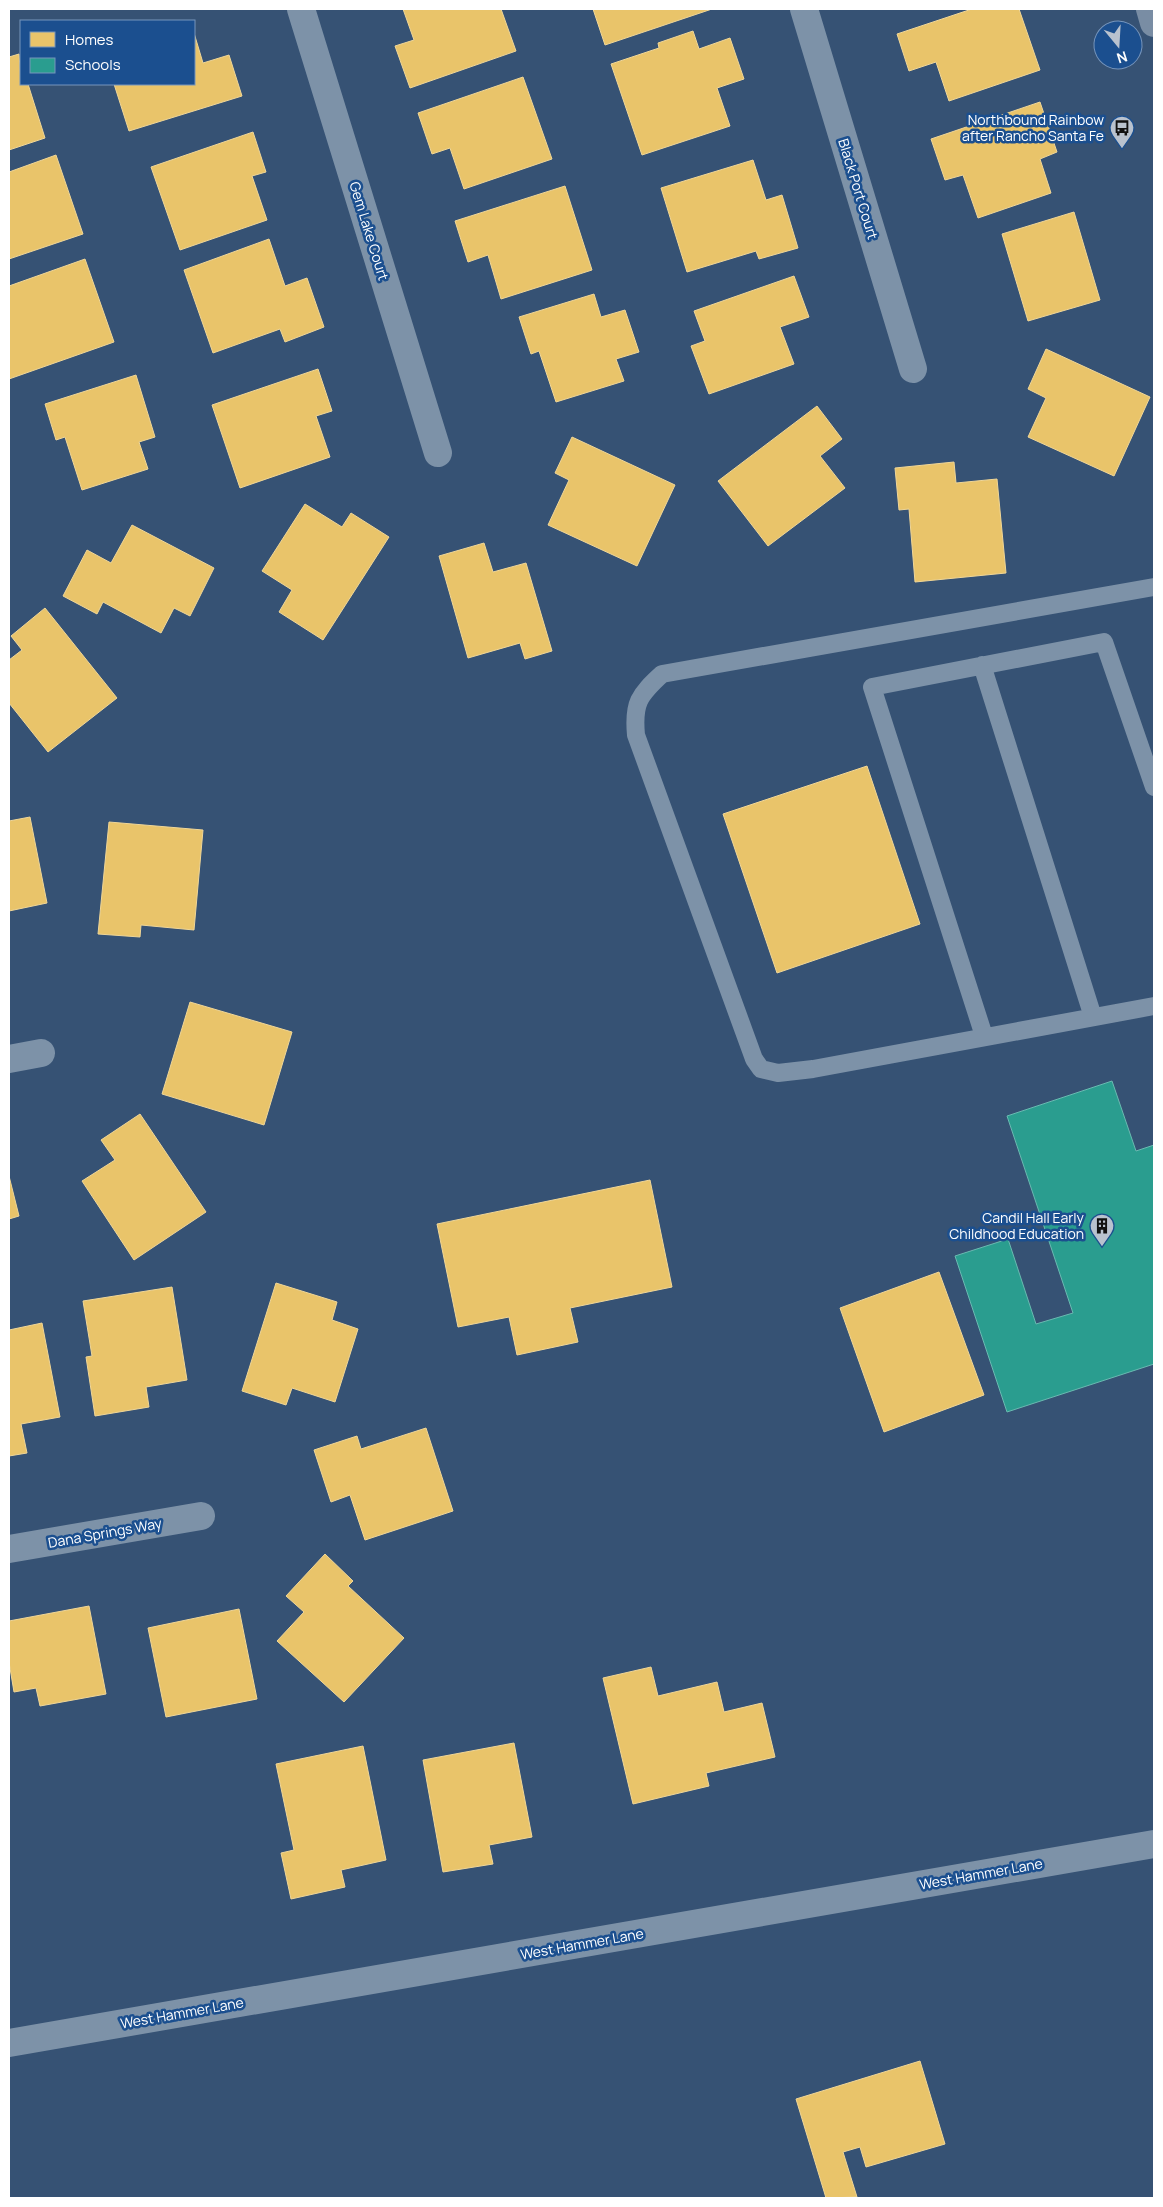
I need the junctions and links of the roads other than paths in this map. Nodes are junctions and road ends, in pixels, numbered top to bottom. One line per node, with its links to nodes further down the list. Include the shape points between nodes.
1 (301, 9): 6 (street, Gem Lake Court)
2 (804, 9): 5 (street, Black Port Court)
3 (1150, 9): 4 (main road)
4 (1154, 23)
5 (913, 369)
6 (438, 452)
7 (1154, 587): 12 (lane, via 662,674 644,690 634,713 636,735 754,1058 762,1069 778,1073 813,1069)
8 (982, 665): 9 (lane, via 1104,642); 11 (lane); 12 (lane, via 872,686)
9 (1154, 787)
10 (1154, 1006): 11 (lane)
11 (1093, 1017): 12 (lane)
12 (984, 1036)
13 (42, 1053): 14 (street)
14 (9, 1059)
15 (201, 1516): 16 (street, Dana Springs Way)
16 (9, 1549)
17 (1154, 1844): 18 (street, West Hammer Lane)
18 (9, 2043)

